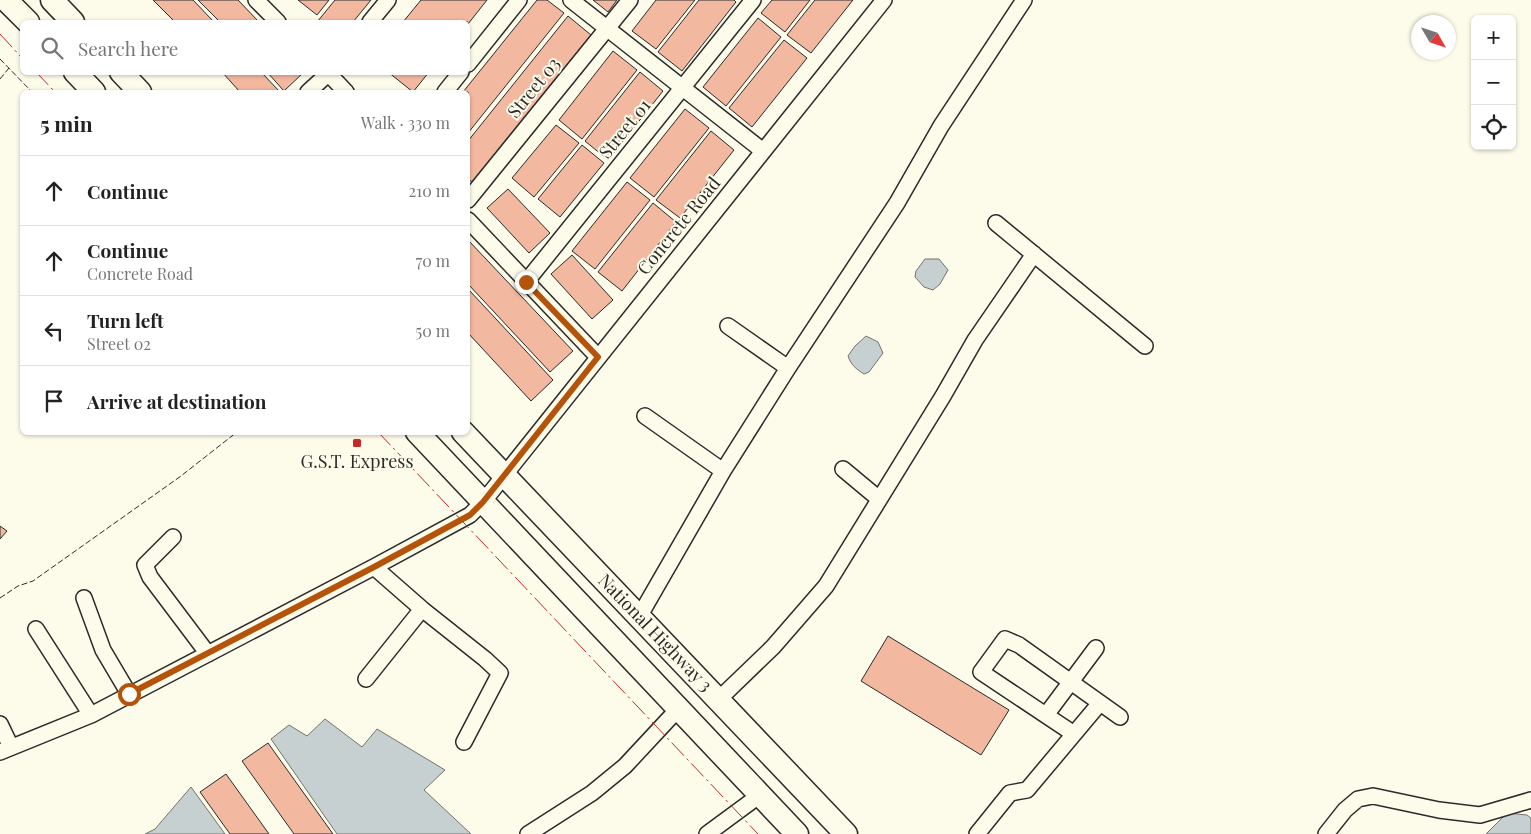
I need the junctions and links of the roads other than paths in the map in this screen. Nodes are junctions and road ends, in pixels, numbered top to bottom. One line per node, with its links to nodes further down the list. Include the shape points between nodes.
1 (6, 0): 11 (highway)
2 (52, 0): 12 (highway)
3 (388, 0): 14 (street)
4 (519, 0): 16 (street)
5 (571, 0): 15 (street)
6 (630, 0): 15 (street, Street 03)
7 (753, 0): 22 (street, Street 01)
8 (884, 0): 28 (street, Concrete Road)
9 (1024, 0): 37 (street)
10 (262, 2): 13 (street)
11 (26, 20)
12 (71, 20)
13 (276, 20)
14 (372, 20)
15 (607, 28): 22 (street); 29 (street, Street 03)
16 (470, 61)
17 (78, 75): 23 (highway)
18 (124, 75): 24 (highway)
19 (327, 75): 25 (street)
20 (331, 75): 26 (street)
21 (459, 75): 27 (street)
22 (682, 88): 28 (street); 33 (street, Street 01)
23 (92, 90)
24 (138, 90)
25 (310, 90)
26 (344, 90)
27 (447, 90)
28 (763, 151): 36 (street, Concrete Road)
29 (470, 198)
30 (470, 222): 33 (street)
31 (996, 223): 32 (street)
32 (1034, 254): 35 (street); 44 (street, via 975,340)
33 (526, 282): 36 (street)
34 (728, 326): 37 (street)
35 (1145, 346)
36 (598, 357): 43 (street, Concrete Road)
37 (788, 368): 42 (street)
38 (645, 416): 42 (street)
39 (420, 435): 45 (highway, National Highway 3)
40 (467, 435): 43 (highway, National Highway 3)
41 (843, 469): 44 (street)
42 (723, 472): 50 (street)
43 (504, 475): 45 (street, Concrete Road); 50 (highway, National Highway 3)
44 (879, 499): 57 (street, via 826,586 773,647)
45 (483, 502): 47 (street, Concrete Road, via 470,515); 59 (highway, National Highway 3)
46 (173, 537): 53 (street, via 145,565 150,577)
47 (374, 567): 49 (street); 53 (street, Concrete Road)
48 (84, 598): 56 (street, via 103,650)
49 (422, 609): 54 (street); 65 (street, via 500,673)
50 (639, 617): 57 (highway, National Highway 3)
51 (36, 629): 60 (street)
52 (1096, 648): 55 (street)
53 (208, 654): 56 (street, Concrete Road)
54 (366, 679)
55 (1070, 682): 58 (street); 61 (street); 61 (street, via 1019,645 1005,639 981,672)
56 (129, 694): 60 (street, Concrete Road)
57 (718, 700): 72 (highway, National Highway 3)
58 (1100, 703): 62 (street); 64 (street)
59 (678, 708): 67 (highway, National Highway 3); 69 (street, via 619,771 592,793)
60 (91, 714): 66 (street, Concrete Road)
61 (1046, 714): 64 (street)
62 (1120, 717)
63 (0, 724): 66 (street)
64 (1074, 734): 73 (street, via 1027,790 1010,793)
65 (464, 742)
66 (6, 749)
67 (760, 795): 70 (street); 71 (highway, National Highway 3)
68 (1531, 800): 74 (street, via 1480,815 1373,796 1358,799)
69 (528, 834)
70 (707, 834)
71 (797, 834)
72 (846, 834)
73 (977, 834)
74 (1326, 834)

